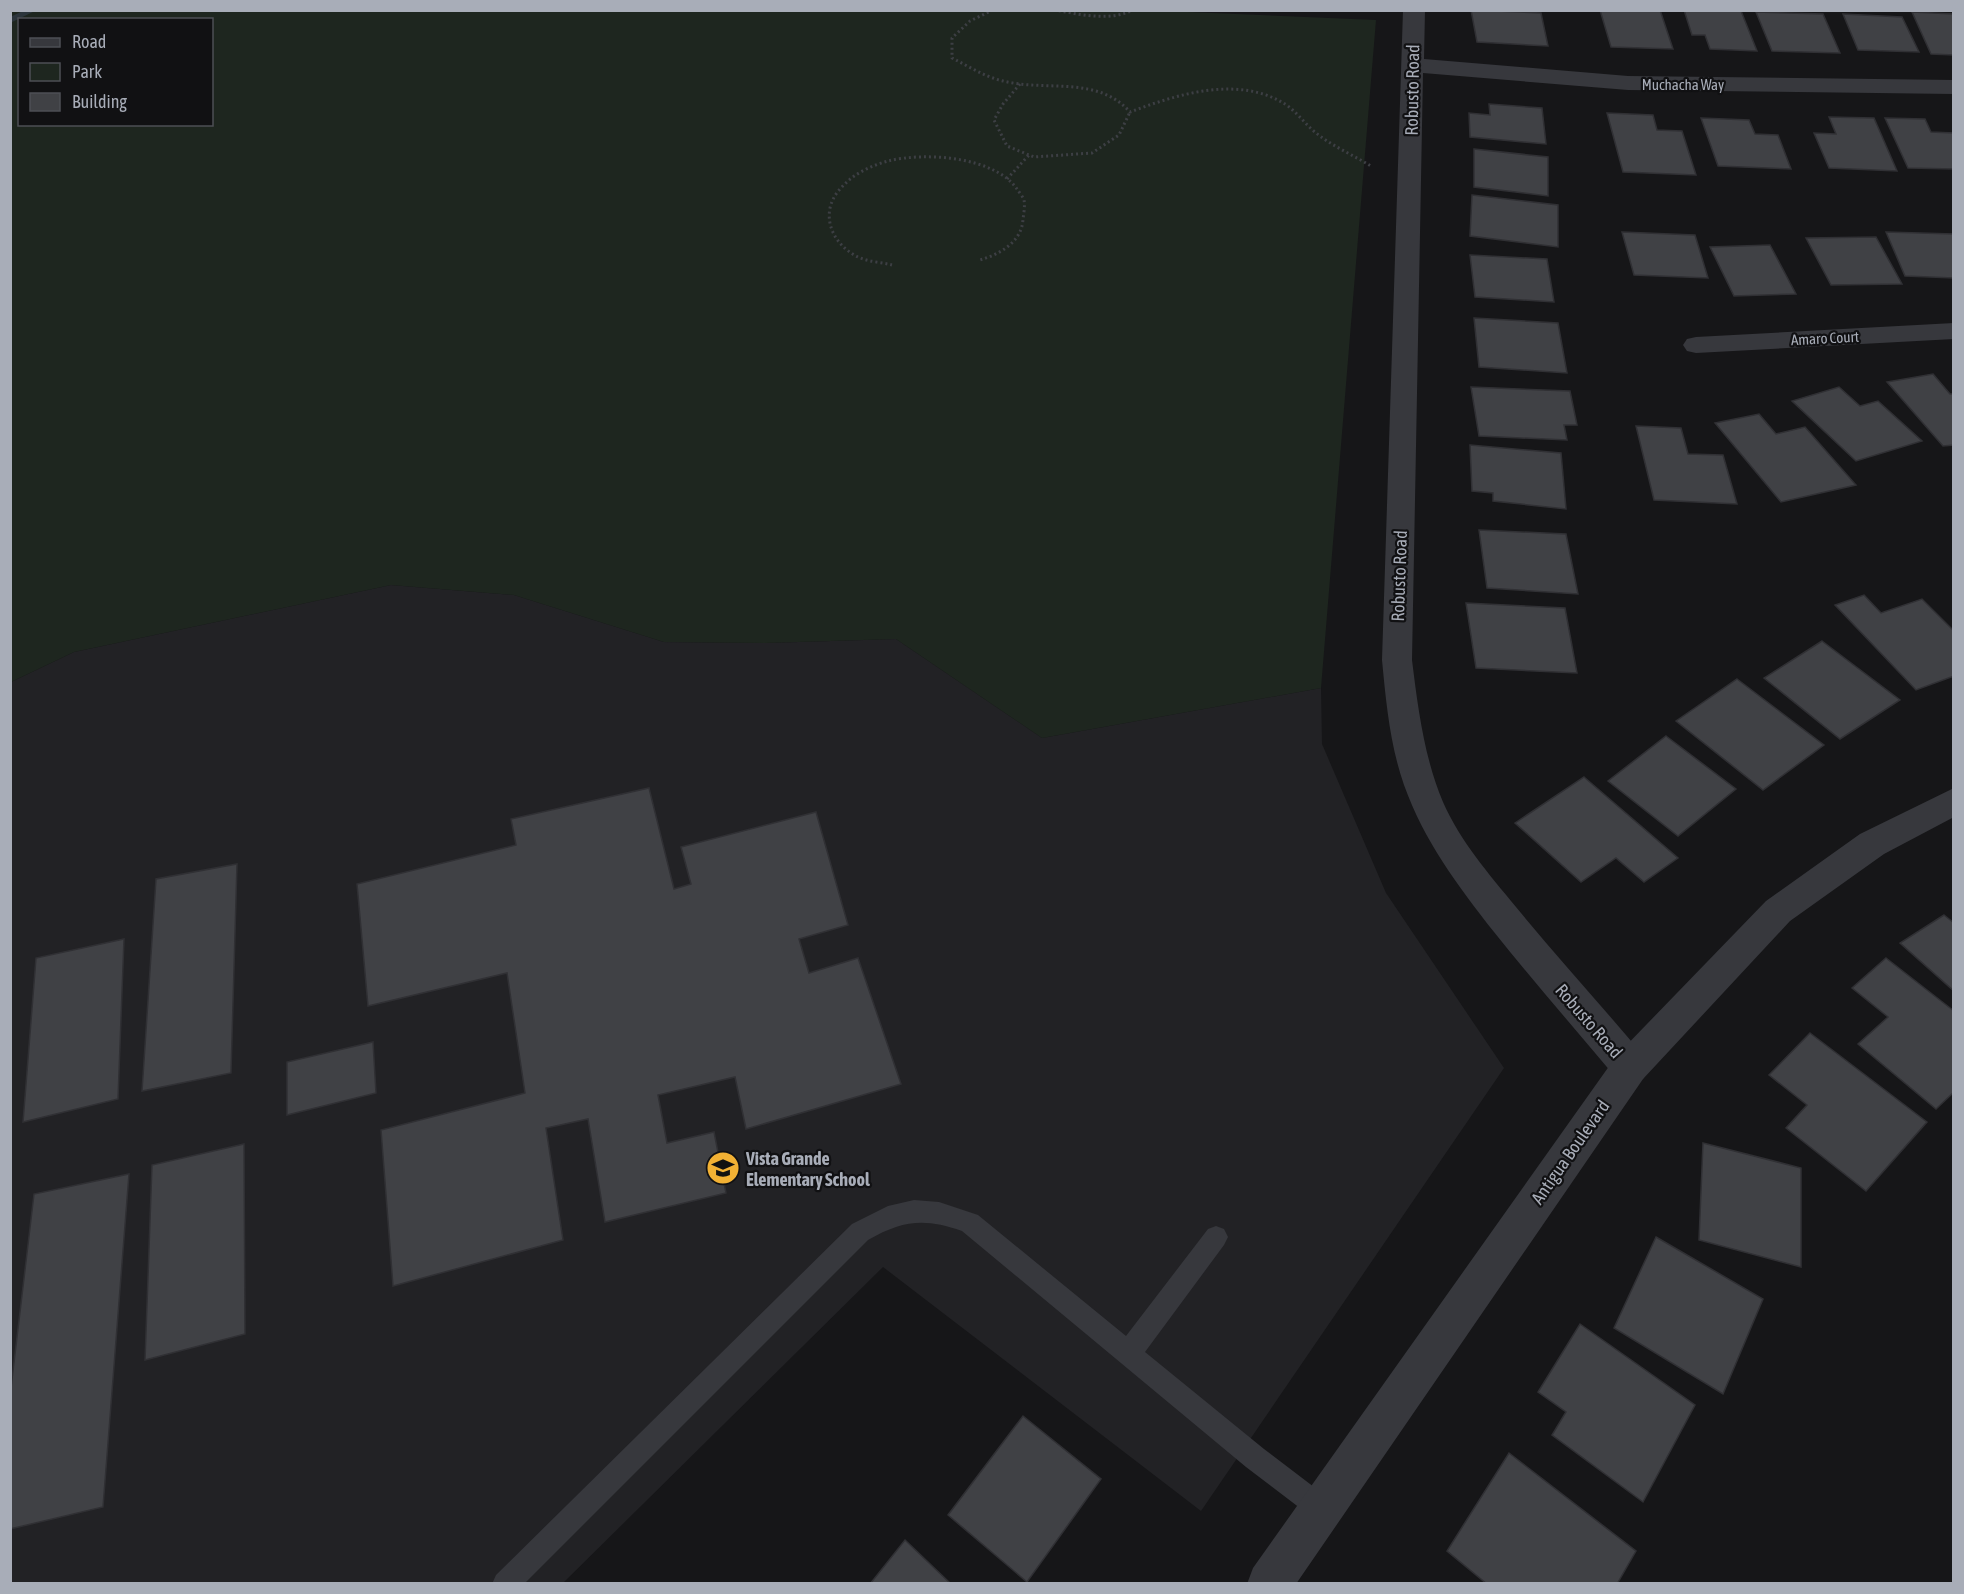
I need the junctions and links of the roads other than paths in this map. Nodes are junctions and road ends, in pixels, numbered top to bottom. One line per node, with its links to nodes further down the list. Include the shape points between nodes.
1 (1414, 10): 2 (street, Robusto Road)
2 (1413, 65): 3 (street, Muchacha Way, via 1628,83); 7 (street, Robusto Road, via 1396,660 1404,728 1427,803 1465,870)
3 (1953, 87)
4 (1953, 332): 5 (street, Amaro Court)
5 (1696, 345)
6 (1953, 801): 7 (street, Antigua Boulevard, via 1872,844 1778,911)
7 (1630, 1067): 10 (street, Antigua Boulevard)
8 (1216, 1238): 9 (lane)
9 (1129, 1353): 10 (lane); 11 (lane, via 970,1223 933,1211 914,1210 885,1217 860,1232)
10 (1322, 1509): 12 (street, Antigua Boulevard)
11 (505, 1584)
12 (1269, 1584)

